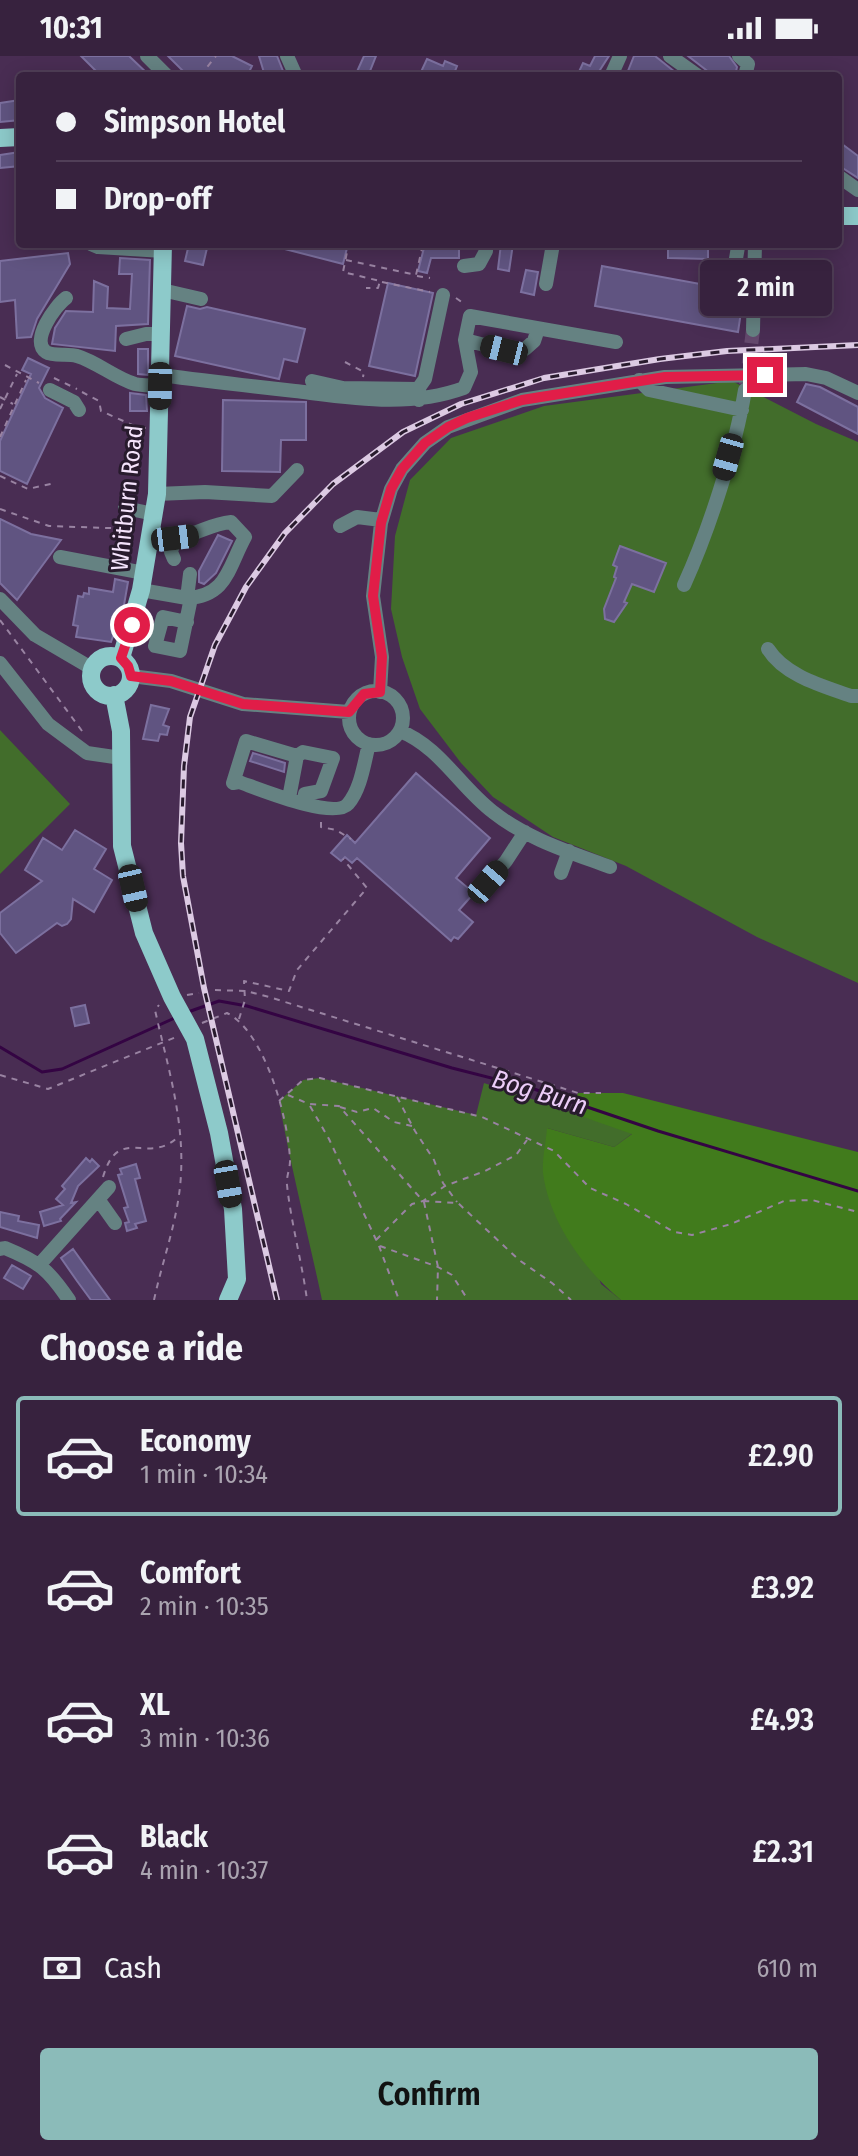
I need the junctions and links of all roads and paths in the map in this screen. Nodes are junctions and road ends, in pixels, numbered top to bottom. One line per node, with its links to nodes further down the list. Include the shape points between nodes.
1 (147, 56): 5 (street)
2 (216, 56): 6 (path)
3 (671, 56): 7 (street)
4 (739, 56): 8 (street, via 748,64)
5 (163, 72)
6 (203, 72)
7 (693, 72)
8 (746, 72)
9 (98, 248): 10 (street, via 108,254)
10 (155, 248)
11 (163, 248): 26 (main road, Whitburn Road)
12 (350, 248): 18 (path)
13 (422, 248): 21 (path)
14 (486, 248): 19 (street, via 479,264)
15 (552, 248): 24 (street)
16 (738, 248): 20 (street)
17 (755, 248): 32 (street)
18 (346, 260): 21 (path); 23 (path, via 343,272)
19 (464, 266)
20 (734, 270)
21 (416, 275): 22 (path)
22 (430, 278)
23 (380, 281): 25 (path, via 378,288); 27 (path)
24 (546, 284)
25 (366, 288)
26 (162, 290): 29 (street); 33 (main road, Whitburn Road)
27 (443, 295): 30 (path); 48 (street)
28 (66, 298): 41 (street, via 45,322 43,350 76,355 134,384)
29 (201, 299)
30 (463, 303)
31 (538, 329): 35 (street, via 525,349 504,350); 35 (street, via 470,316); 36 (street)
32 (753, 330)
33 (161, 334): 34 (street); 41 (main road, Whitburn Road)
34 (126, 339)
35 (465, 340): 48 (street, via 471,372 464,388 441,397)
36 (616, 342)
37 (345, 362): 43 (path, via 364,372)
38 (18, 373): 50 (path)
39 (27, 378): 51 (path)
40 (639, 380): 47 (street, via 806,374); 54 (street, via 649,390); 62 (street, via 522,400 448,427 402,469)
41 (161, 381): 46 (street); 59 (main road, Whitburn Road)
42 (312, 381): 46 (street)
43 (361, 388): 46 (street); 48 (street)
44 (50, 390): 53 (street)
45 (745, 390): 54 (street)
46 (343, 392): 48 (street, via 385,400)
47 (858, 393)
48 (418, 394)
49 (0, 397): 50 (path)
50 (5, 399): 51 (path); 52 (path)
51 (15, 405): 55 (path)
52 (0, 409)
53 (79, 410)
54 (742, 410): 71 (street)
55 (0, 437)
56 (297, 470): 59 (street, via 272,496)
57 (0, 476): 58 (path, via 28,489)
58 (55, 483)
59 (157, 494): 63 (main road, Whitburn Road)
60 (125, 508): 63 (street)
61 (0, 509): 63 (path, via 49,526)
62 (381, 520): 64 (street, via 357,517); 81 (street, via 373,596 382,657)
63 (153, 521): 70 (main road, Whitburn Road)
64 (340, 526)
65 (60, 557): 67 (street)
66 (174, 559): 72 (street, via 175,538 195,535 215,523 231,522 245,537 218,589)
67 (81, 561): 69 (street); 70 (street)
68 (190, 574): 72 (street)
69 (76, 578)
70 (143, 582): 72 (street); 77 (main road, Whitburn Road)
71 (684, 585)
72 (189, 598): 75 (street)
73 (0, 599): 79 (street, via 35,635)
74 (0, 620): 88 (path)
75 (187, 622)
76 (768, 649): 83 (street, via 775,660 807,680)
77 (121, 658): 79 (main road, via 101,659); 80 (main road)
78 (0, 663): 88 (street, via 48,724)
79 (93, 669): 82 (main road, via 96,688)
80 (131, 676): 82 (main road, via 128,687); 84 (street, via 171,681 243,704)
81 (380, 692): 84 (street, via 364,694); 85 (street, via 401,706)
82 (114, 695): 89 (main road)
83 (858, 696)
84 (349, 712): 86 (street, via 351,729)
85 (400, 731): 86 (street, via 387,743); 92 (street, via 431,750 477,800)
86 (369, 744): 91 (street, via 348,804 334,811)
87 (297, 756): 90 (street); 90 (street, via 312,752 333,758 321,791); 90 (street, via 246,741 233,783)
88 (98, 757): 89 (street)
89 (121, 758): 103 (main road, via 122,846 144,933)
90 (296, 800): 91 (street)
91 (322, 808): 93 (path, via 321,827)
92 (525, 832): 94 (street); 98 (street)
93 (351, 839)
94 (569, 851): 96 (street); 97 (street)
95 (343, 859): 100 (path, via 367,888 297,970 289,991 244,981)
96 (610, 867)
97 (561, 873)
98 (488, 882)
99 (215, 990): 100 (path)
100 (246, 991): 102 (path); 106 (path, via 578,1093)
101 (156, 1015): 104 (path)
102 (239, 1019): 103 (path, via 220,1014); 109 (path, via 258,1045)
103 (190, 1027): 104 (path); 127 (main road, via 233,1209)
104 (164, 1042): 105 (path, via 48,1089); 113 (path)
105 (0, 1075)
106 (601, 1093)
107 (287, 1094): 108 (path, via 303,1080 320,1078); 109 (path); 110 (path)
108 (396, 1095): 112 (path); 114 (path, via 482,1117)
109 (279, 1101): 130 (path, via 290,1162 286,1182)
110 (309, 1104): 111 (path); 122 (path)
111 (339, 1106): 112 (path, via 357,1112 373,1108); 118 (path)
112 (413, 1127): 115 (path)
113 (180, 1135): 116 (path, via 163,1147 129,1147 112,1155 102,1182); 129 (path, via 177,1206)
114 (527, 1139): 115 (path, via 516,1155); 120 (path, via 554,1151 590,1188 674,1232 692,1235 718,1228 784,1201 812,1200)
115 (445, 1186): 118 (path); 119 (path)
116 (109, 1187): 117 (street)
117 (98, 1199): 121 (street); 125 (street)
118 (423, 1201): 119 (path); 122 (path, via 412,1204); 126 (path)
119 (458, 1203): 134 (path)
120 (858, 1212)
121 (115, 1223)
122 (376, 1240): 123 (path)
123 (379, 1246): 126 (path); 131 (path)
124 (0, 1249): 125 (street)
125 (40, 1264): 128 (street)
126 (438, 1267): 132 (path); 133 (path, via 452,1275)
127 (233, 1297)
128 (69, 1300)
129 (154, 1300)
130 (307, 1300)
131 (399, 1300)
132 (437, 1300)
133 (468, 1300)
134 (571, 1300)

